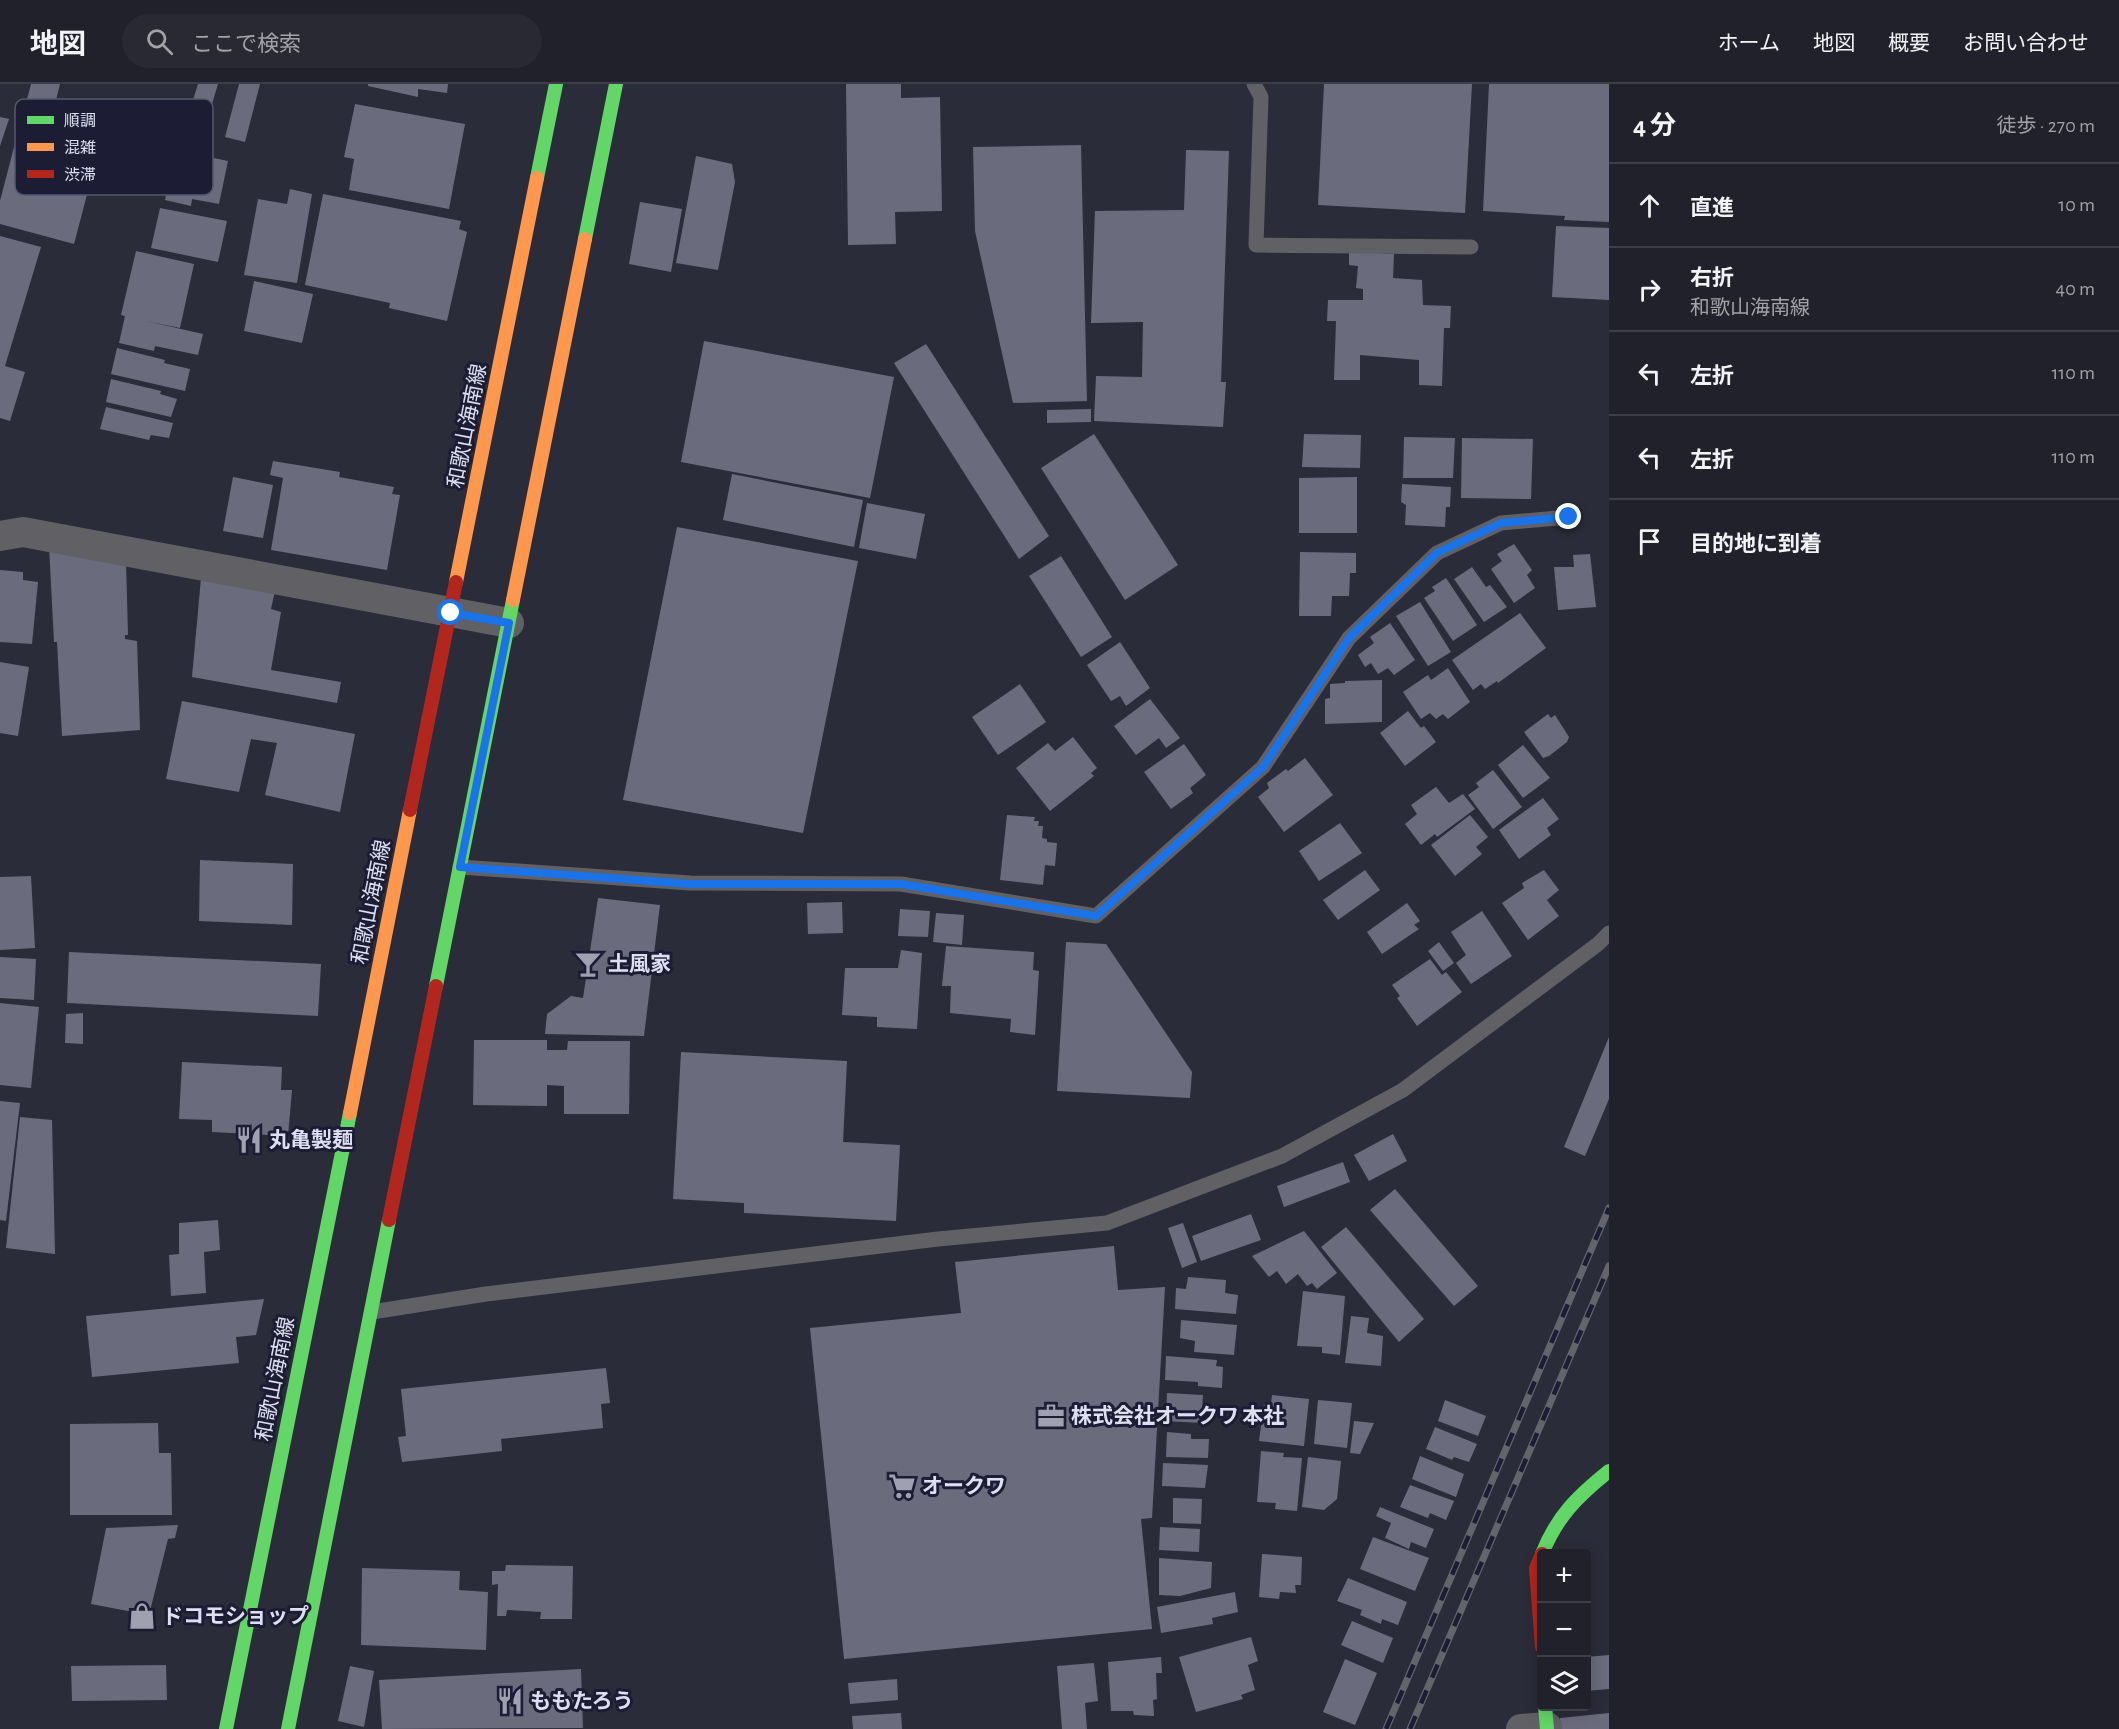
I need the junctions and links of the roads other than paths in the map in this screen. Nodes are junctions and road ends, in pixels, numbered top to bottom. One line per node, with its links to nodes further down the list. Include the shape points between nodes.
1 (556, 84): 7 (main road, 和歌山海南線)
2 (616, 84): 8 (main road)
3 (1254, 84): 4 (lane, via 1261,97 1256,245)
4 (1471, 248)
5 (1569, 517): 9 (lane, via 1501,523 1437,553 1349,638 1263,767 1096,916 901,884 690,884)
6 (0, 536): 7 (street, via 23,532)
7 (451, 613): 8 (street); 16 (main road, 和歌山海南線)
8 (509, 623): 9 (main road)
9 (460, 867): 11 (main road)
10 (1609, 933): 11 (lane, via 1403,1090 1282,1156 1107,1223 938,1239 486,1294)
11 (372, 1312): 17 (main road)
12 (1609, 1471): 13 (main road, via 1572,1502)
13 (1544, 1549)
14 (1537, 1566): 15 (main road)
15 (1537, 1581)
16 (226, 1729)
17 (288, 1729)

